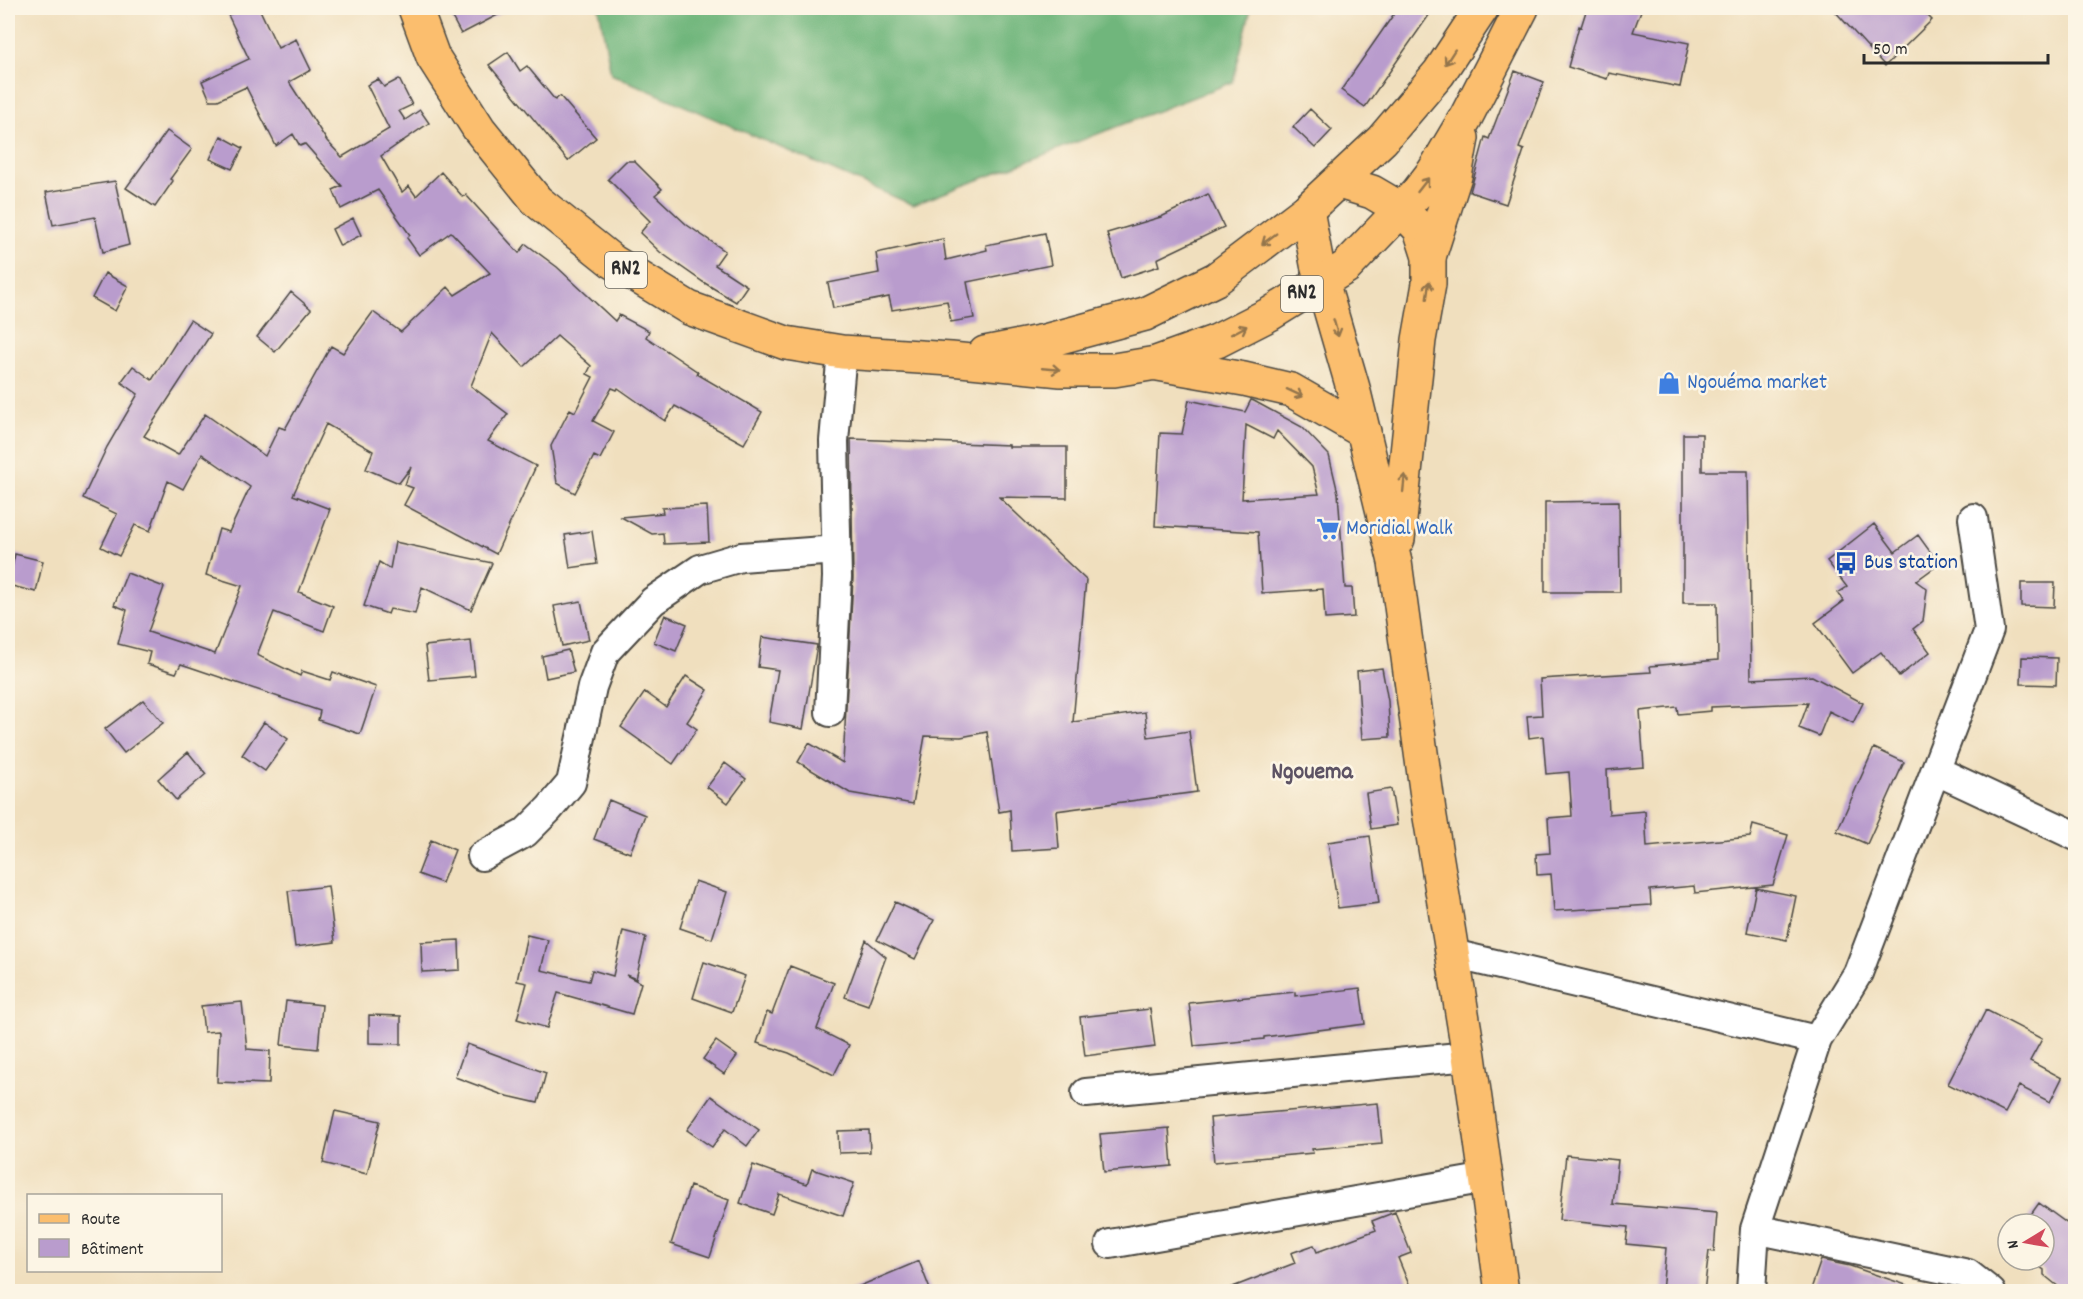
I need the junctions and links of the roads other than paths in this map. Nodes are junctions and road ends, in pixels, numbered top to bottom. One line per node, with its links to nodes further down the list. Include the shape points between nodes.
1 (415, 8): 10 (main road, RN2, via 433,57 478,129 537,201 612,261 689,308 786,343)
2 (1482, 8): 5 (main road, RN2, one-way to 5, via 1440,72 1382,140)
3 (1522, 8): 4 (main road, RN2)
4 (1466, 117): 6 (main road, RN2, one-way to 4, via 1434,171); 8 (main road, via 1455,176)
5 (1339, 182): 6 (main road, via 1372,192); 7 (main road, RN2)
6 (1401, 209): 8 (main road, via 1420,229); 9 (main road, RN2, via 1346,267)
7 (1307, 210): 9 (main road); 11 (main road, RN2, one-way to 11, via 1216,279 1146,314 1045,341)
8 (1429, 257): 16 (main road, one-way to 8)
9 (1322, 282): 12 (main road, RN2, one-way to 9, via 1217,341); 13 (main road, one-way to 13)
10 (842, 352): 11 (main road, RN2); 15 (street, via 834,441)
11 (951, 359): 12 (main road, RN2, one-way to 12, via 1061,370 1114,370)
12 (1156, 363): 13 (main road, one-way to 13, via 1291,390)
13 (1364, 432): 16 (main road)
14 (1973, 518): 18 (street, via 1989,630)
15 (837, 550): 17 (street); 20 (street, via 741,556 700,569 653,601 605,652 592,687 572,783 525,833)
16 (1395, 562): 21 (main road)
17 (830, 712)
18 (1937, 771): 19 (street); 22 (street, via 1858,973)
19 (2076, 836)
20 (482, 856)
21 (1453, 954): 22 (street); 23 (main road)
22 (1817, 1040): 26 (street)
23 (1469, 1056): 24 (street); 25 (main road)
24 (1086, 1094)
25 (1487, 1179): 27 (street); 28 (main road)
26 (1755, 1228): 29 (street); 30 (street, via 1968,1274)
27 (1110, 1244)
28 (1502, 1292)
29 (1750, 1292)
30 (1991, 1292)

